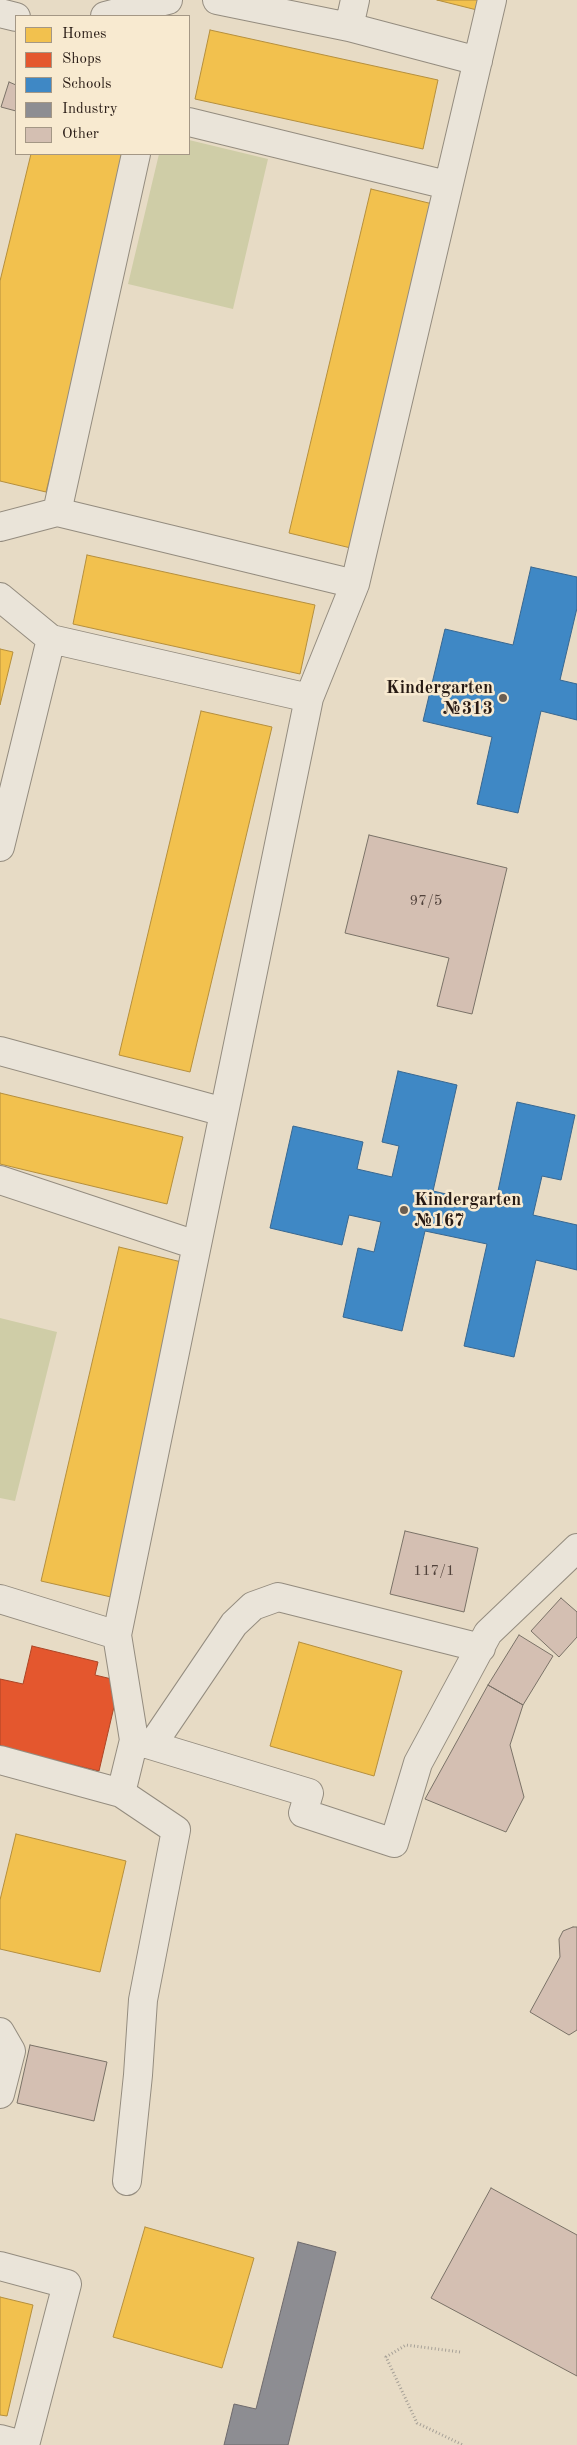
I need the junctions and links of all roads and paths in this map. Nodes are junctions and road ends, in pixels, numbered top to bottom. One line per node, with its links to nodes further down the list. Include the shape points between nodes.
1 (168, 0): 6 (lane)
2 (217, 0): 8 (lane)
3 (355, 0): 8 (lane)
4 (492, 0): 9 (lane)
5 (0, 13): 7 (lane)
6 (109, 15)
7 (15, 17)
8 (349, 27): 9 (lane)
9 (478, 61): 12 (lane)
10 (190, 122): 12 (lane)
11 (136, 155): 13 (lane)
12 (447, 185): 15 (lane)
13 (57, 512): 14 (lane); 15 (lane)
14 (0, 528)
15 (355, 584): 18 (lane)
16 (0, 597): 17 (lane)
17 (50, 639): 18 (lane); 19 (lane)
18 (309, 698): 21 (lane)
19 (0, 847)
20 (0, 1050): 21 (lane)
21 (224, 1112): 23 (lane)
22 (0, 1180): 23 (lane)
23 (196, 1246): 26 (lane)
24 (577, 1548): 27 (lane, via 488,1633)
25 (0, 1599): 26 (lane)
26 (117, 1635): 28 (lane)
27 (481, 1648): 28 (lane, via 278,1597 253,1606 234,1624); 28 (lane, via 418,1763 394,1843 303,1813 309,1793)
28 (143, 1742): 30 (lane)
29 (0, 1760): 30 (lane)
30 (121, 1793): 33 (lane, via 176,1830 143,2000)
31 (0, 2032): 32 (lane, via 11,2052)
32 (0, 2094)
33 (127, 2181)
34 (0, 2266): 37 (lane, via 67,2284)
35 (460, 2352): 38 (path, via 406,2345 386,2358 417,2423)
36 (0, 2439): 37 (lane)
37 (23, 2445)
38 (463, 2445)

